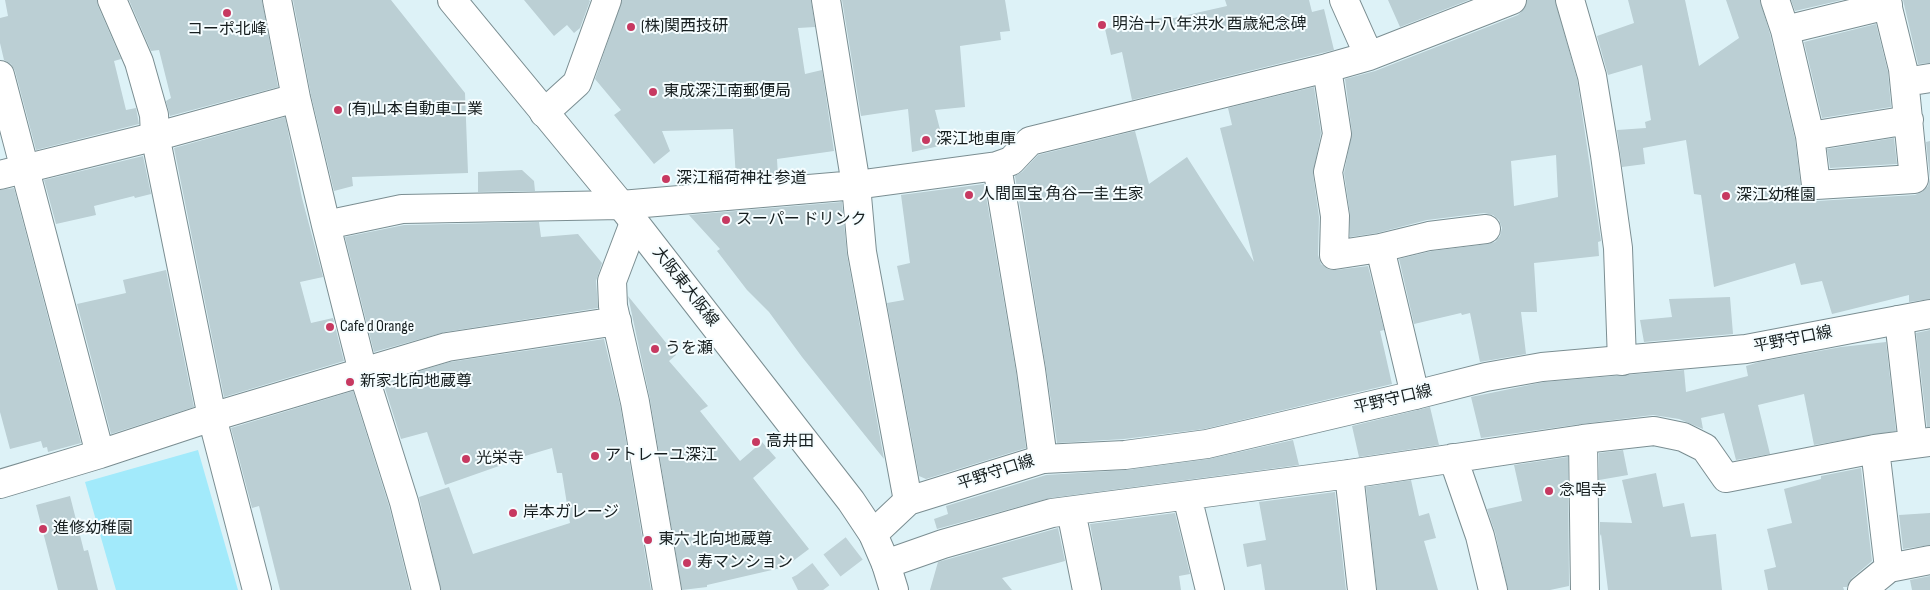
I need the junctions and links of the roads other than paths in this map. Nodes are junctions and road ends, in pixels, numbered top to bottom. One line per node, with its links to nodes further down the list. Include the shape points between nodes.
1 (112, 0): 19 (street, via 139,62 154,115)
2 (277, 0): 16 (street)
3 (452, 0): 17 (street, 大阪東大阪線)
4 (608, 0): 17 (street, via 577,83)
5 (826, 0): 23 (street)
6 (1344, 0): 12 (street)
7 (1512, 0): 12 (street)
8 (1570, 0): 31 (street, via 1592,76 1605,155 1618,248)
9 (1775, 0): 11 (street)
10 (1887, 3): 11 (street); 15 (street)
11 (1785, 30): 20 (street)
12 (1369, 56): 13 (street)
13 (1327, 68): 21 (street, via 1030,141 1011,161); 27 (street, via 1337,134 1328,172 1335,216 1334,255)
14 (0, 75): 22 (street)
15 (1917, 80): 18 (street)
16 (296, 98): 19 (street); 25 (street)
17 (544, 113): 24 (street, 大阪東大阪線)
18 (1917, 126): 20 (street); 20 (street, via 1914,179 1816,185)
19 (155, 135): 22 (street); 34 (street)
20 (1810, 136)
21 (997, 166): 23 (street); 39 (street)
22 (12, 172): 38 (street)
23 (856, 185): 24 (street); 44 (street, via 862,252)
24 (627, 214): 25 (street, via 402,209); 30 (street, via 612,281); 46 (street, 大阪東大阪線, via 851,501)
25 (326, 225): 32 (street)
26 (1486, 229): 27 (street, via 1429,236)
27 (1380, 248): 33 (street)
28 (1930, 314): 29 (street, 平野守口線)
29 (1899, 320): 31 (street, 平野守口線, via 1746,349); 36 (street)
30 (617, 321): 32 (street, via 447,347); 53 (street, via 635,402)
31 (1622, 361): 33 (street, 平野守口線, via 1542,367)
32 (363, 372): 34 (street); 52 (street, via 404,502)
33 (1415, 395): 39 (street, 平野守口線, via 1207,444 1125,455)
34 (212, 417): 38 (street); 51 (street)
35 (1583, 438): 37 (street, via 1654,431 1683,437 1705,448 1726,478); 40 (street); 59 (street)
36 (1921, 443): 37 (street)
37 (1876, 449): 49 (street)
38 (100, 454): 42 (street)
39 (1043, 458): 44 (street, 平野守口線)
40 (1452, 458): 41 (street); 58 (street, via 1480,536)
41 (1349, 474): 43 (street); 57 (street)
42 (0, 484)
43 (1187, 496): 45 (street); 56 (street)
44 (908, 502): 46 (street, 平野守口線)
45 (1071, 511): 48 (street, via 1052,513 943,544); 55 (street)
46 (873, 534): 48 (street, 大阪東大阪線)
47 (1930, 560): 49 (street)
48 (886, 564): 54 (street, 大阪東大阪線)
49 (1889, 568): 50 (street)
50 (1866, 589)
51 (257, 590)
52 (426, 590)
53 (667, 590)
54 (894, 590)
55 (1087, 590)
56 (1210, 590)
57 (1362, 590)
58 (1493, 590)
59 (1585, 590)

